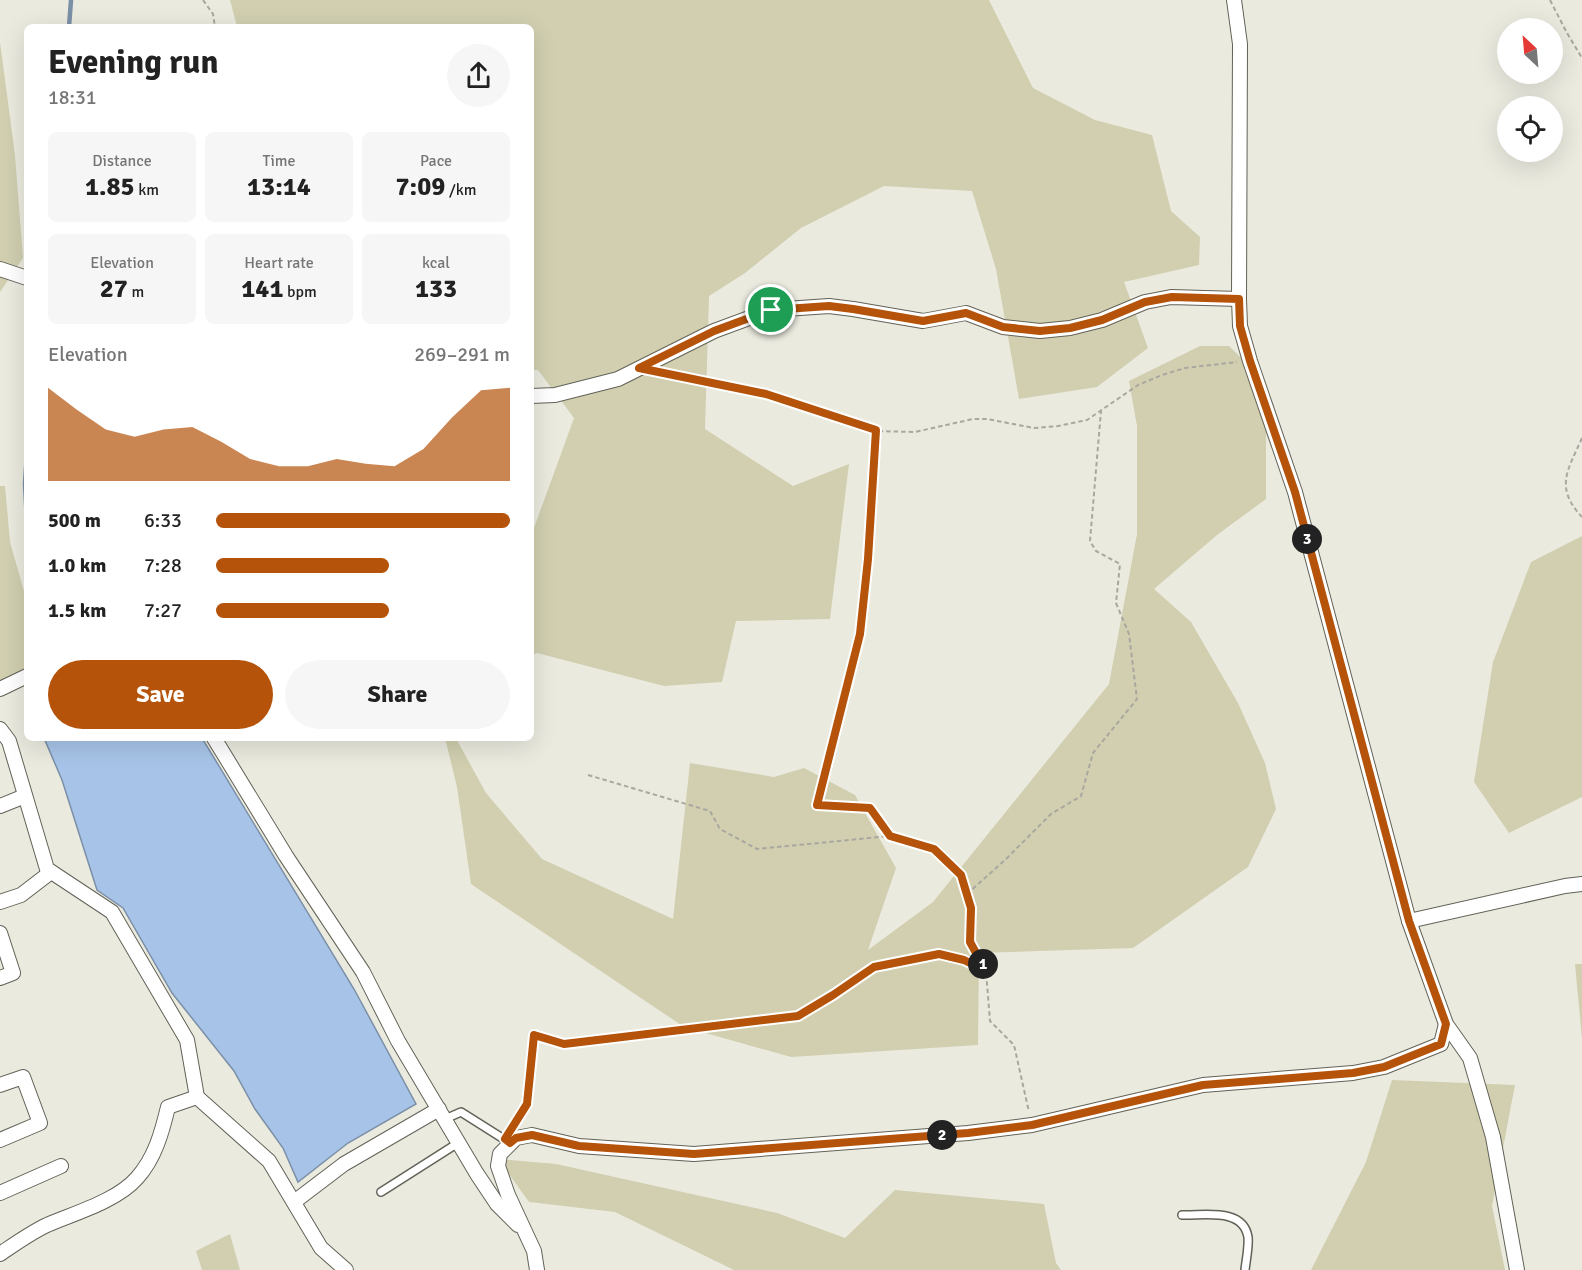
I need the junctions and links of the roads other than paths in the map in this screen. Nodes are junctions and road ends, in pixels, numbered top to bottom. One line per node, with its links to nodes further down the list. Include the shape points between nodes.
1 (1234, 0): 4 (street, via 1240,45)
2 (0, 268): 3 (street)
3 (24, 277)
4 (1239, 299): 5 (street, via 1172,297 1145,302 1102,320 1040,331 1003,327 966,313 923,321 829,306 771,310 714,331 618,379 555,395); 15 (street, via 1240,326 1295,492)
5 (534, 396)
6 (24, 677): 7 (street)
7 (0, 689)
8 (0, 729): 10 (street, via 9,741)
9 (216, 741): 21 (street, via 363,972)
10 (25, 796): 11 (street); 12 (street)
11 (0, 806)
12 (51, 872): 14 (street, via 21,895); 20 (street, via 112,912 187,1040)
13 (1582, 884): 15 (street)
14 (0, 902)
15 (1409, 921): 18 (street)
16 (0, 933): 17 (street, via 14,974)
17 (0, 978)
18 (1446, 1024): 23 (street, via 1441,1044 1384,1067 1203,1085 1032,1125 694,1154 579,1146 532,1135); 35 (street, via 1470,1058 1493,1137)
19 (0, 1085): 22 (street, via 23,1077 40,1123)
20 (197, 1097): 28 (street, via 269,1161); 31 (street, via 168,1107 148,1165 122,1191 46,1226)
21 (442, 1114): 23 (lane, via 461,1112); 24 (street); 28 (street, via 344,1164)
22 (0, 1140)
23 (507, 1141): 30 (street, via 498,1166)
24 (458, 1143): 26 (lane); 30 (street, via 497,1204)
25 (61, 1166): 27 (street)
26 (381, 1192)
27 (0, 1193)
28 (294, 1203): 32 (street, via 321,1248)
29 (1182, 1215): 34 (lane, via 1232,1216 1243,1225 1248,1236)
30 (526, 1233): 33 (street)
31 (0, 1254)
32 (346, 1270)
33 (537, 1270)
34 (1245, 1270)
35 (1517, 1270)

